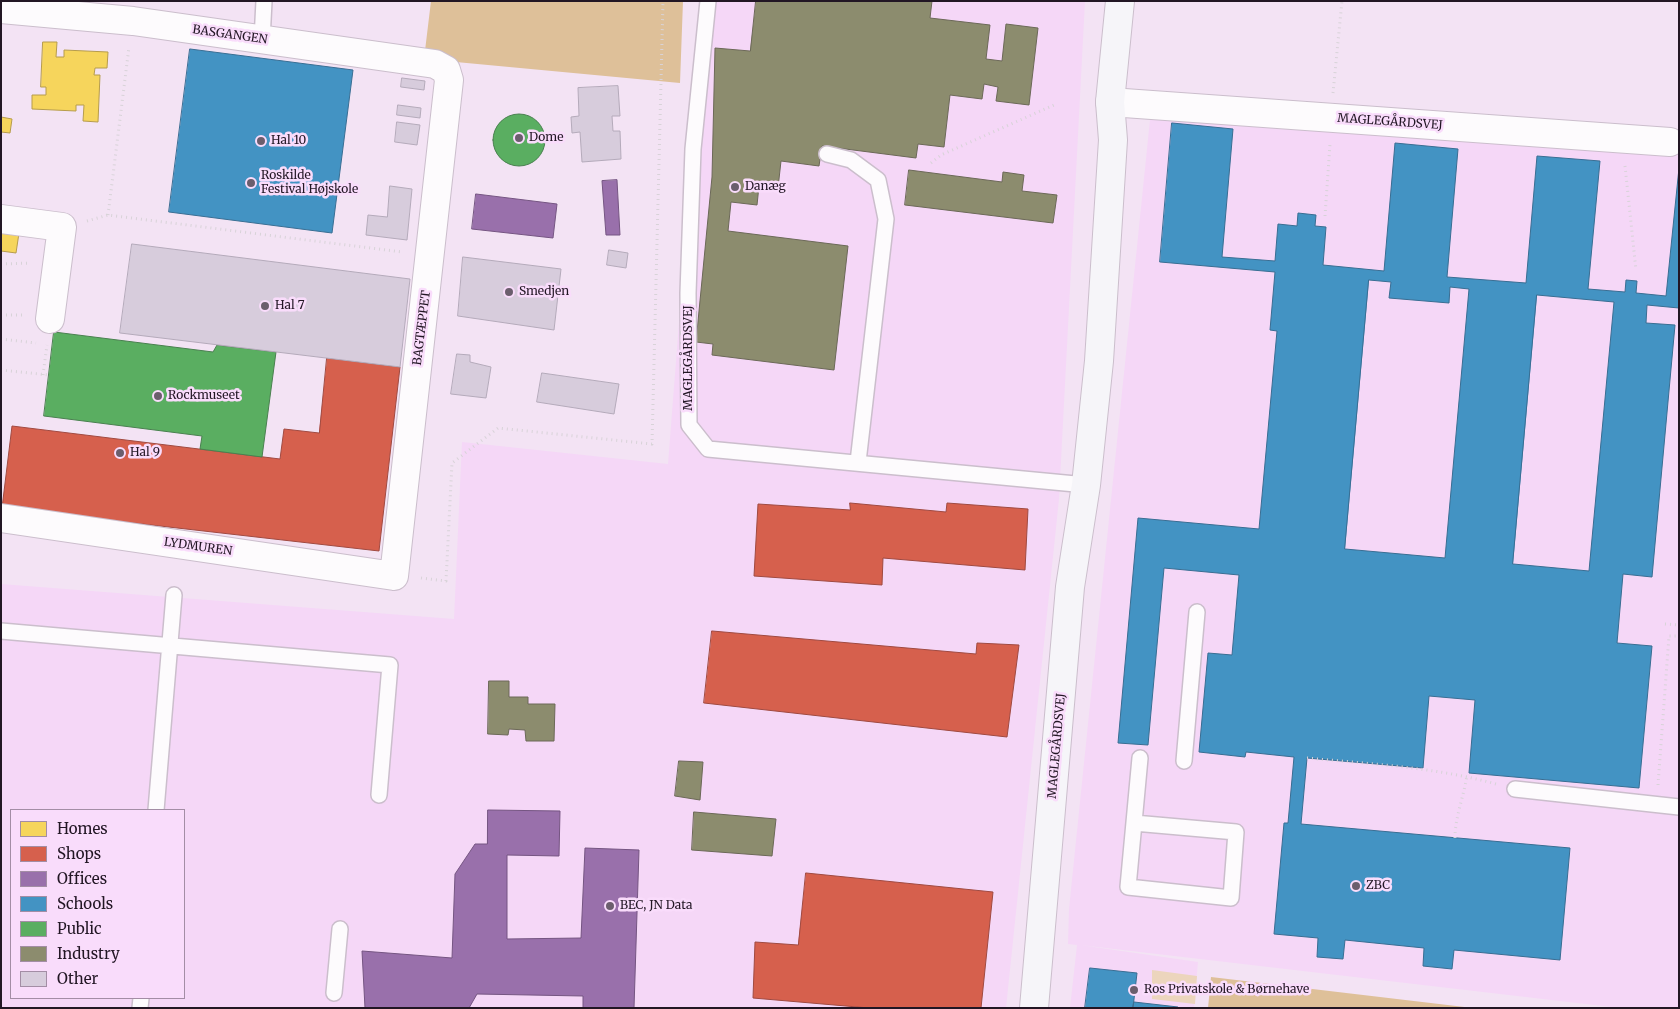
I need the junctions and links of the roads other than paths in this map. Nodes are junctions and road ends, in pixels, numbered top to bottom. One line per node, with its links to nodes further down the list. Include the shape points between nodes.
1 (264, 1): 5 (lane)
2 (708, 1): 12 (lane, MAGLEGÅRDSVEJ, via 693,149 688,293 689,425 708,449)
3 (1120, 1): 7 (street, MAGLEGÅRDSVEJ)
4 (1, 9): 5 (street, BASGANGEN, via 133,21)
5 (262, 40): 6 (street, BASGANGEN, via 435,64 446,70)
6 (449, 80): 15 (street, BAGTÆPPET, via 432,256)
7 (1110, 102): 8 (street, MAGLEGÅRDSVEJ); 13 (street, MAGLEGÅRDSVEJ, via 1113,140 1099,361)
8 (1670, 142)
9 (827, 154): 12 (lane, via 851,160 878,180 886,219)
10 (1, 219): 11 (street, via 62,227)
11 (48, 332)
12 (858, 462): 13 (lane, MAGLEGÅRDSVEJ)
13 (1086, 485): 29 (street, MAGLEGÅRDSVEJ, via 1070,587)
14 (1, 518): 15 (street, LYDMUREN)
15 (394, 576)
16 (174, 595): 19 (lane)
17 (1197, 612): 21 (lane)
18 (1, 632): 19 (lane)
19 (170, 645): 23 (lane, via 390,665); 25 (lane)
20 (1140, 758): 26 (lane)
21 (1184, 761)
22 (1515, 789): 24 (lane)
23 (379, 795)
24 (1679, 807)
25 (156, 809)
26 (1134, 822): 26 (lane, via 1236,832 1231,898 1128,887)
27 (340, 929): 28 (lane)
28 (334, 994)
29 (1034, 1008)

